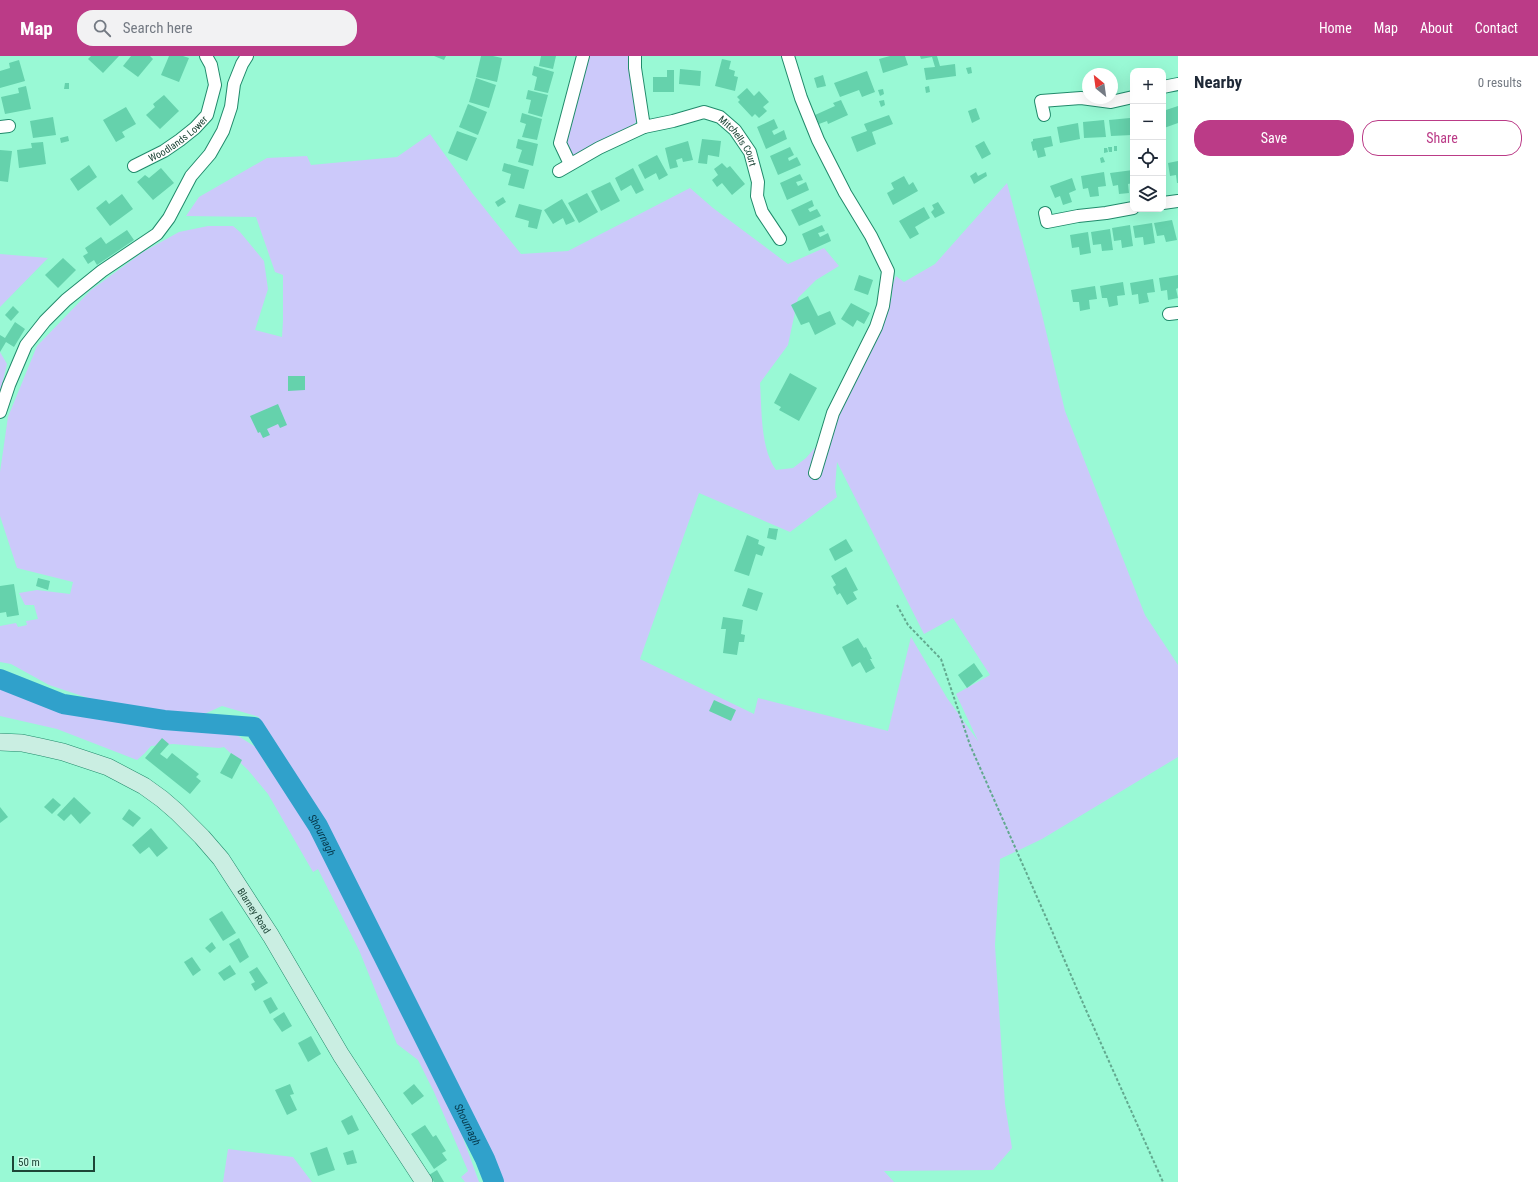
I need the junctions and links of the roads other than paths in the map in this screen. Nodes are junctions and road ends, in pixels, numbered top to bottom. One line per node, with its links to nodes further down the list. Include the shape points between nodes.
1 (206, 56): 8 (street, Woodlands Lower, via 211,65)
2 (247, 56): 6 (street)
3 (583, 56): 13 (street, via 560,143)
4 (635, 56): 12 (street)
5 (788, 56): 22 (street, via 818,140 888,271 883,306 876,327 833,413)
6 (234, 84): 8 (street); 21 (street, via 231,107 223,131 210,154 192,176 169,218 157,234 102,271 44,321 26,345)
7 (1178, 84): 9 (street)
8 (215, 85): 14 (street, Woodlands Lower, via 207,115 195,128 164,151)
9 (1166, 86)
10 (1130, 98): 11 (street, via 1111,102 1081,98 1041,101)
11 (1044, 115)
12 (644, 127): 13 (street, Mitchells Court); 20 (street, Mitchells Court, via 704,112 720,118 734,130 750,152 762,212)
13 (570, 164): 15 (street, Mitchells Court)
14 (134, 166)
15 (559, 171)
16 (1178, 200): 17 (street)
17 (1166, 202)
18 (1130, 209): 19 (street, via 1047,222)
19 (1045, 214)
20 (780, 239)
21 (0, 412)
22 (815, 473)
23 (0, 742): 24 (main road, Blarney Road, via 22,743 63,752 108,767 144,786 178,812 221,859 267,930 341,1055)
24 (424, 1182)

